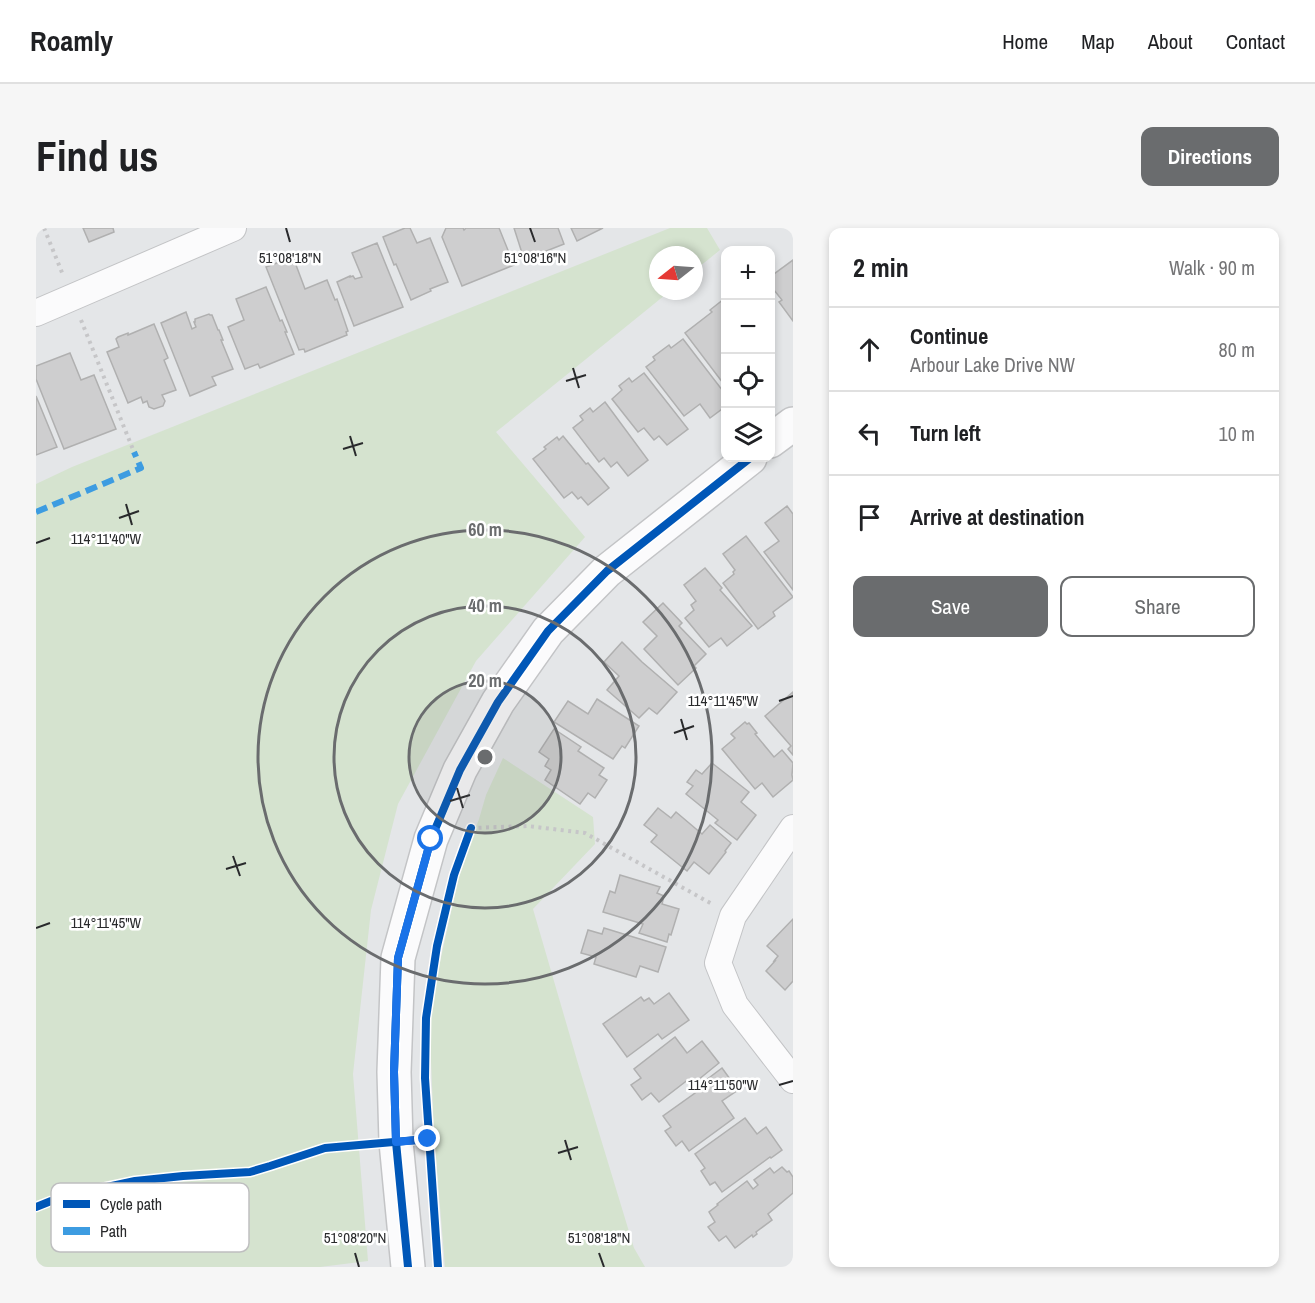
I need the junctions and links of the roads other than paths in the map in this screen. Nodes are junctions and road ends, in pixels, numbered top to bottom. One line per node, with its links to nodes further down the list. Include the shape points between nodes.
1 (233, 228): 2 (street)
2 (36, 313)
3 (793, 424): 4 (street)
4 (775, 438)
5 (745, 462): 8 (street, via 607,571 548,631 498,702 460,770 431,839 398,958 395,1119)
6 (793, 828): 7 (street, via 733,916 718,963 735,1005)
7 (793, 1080)
8 (408, 1267)

